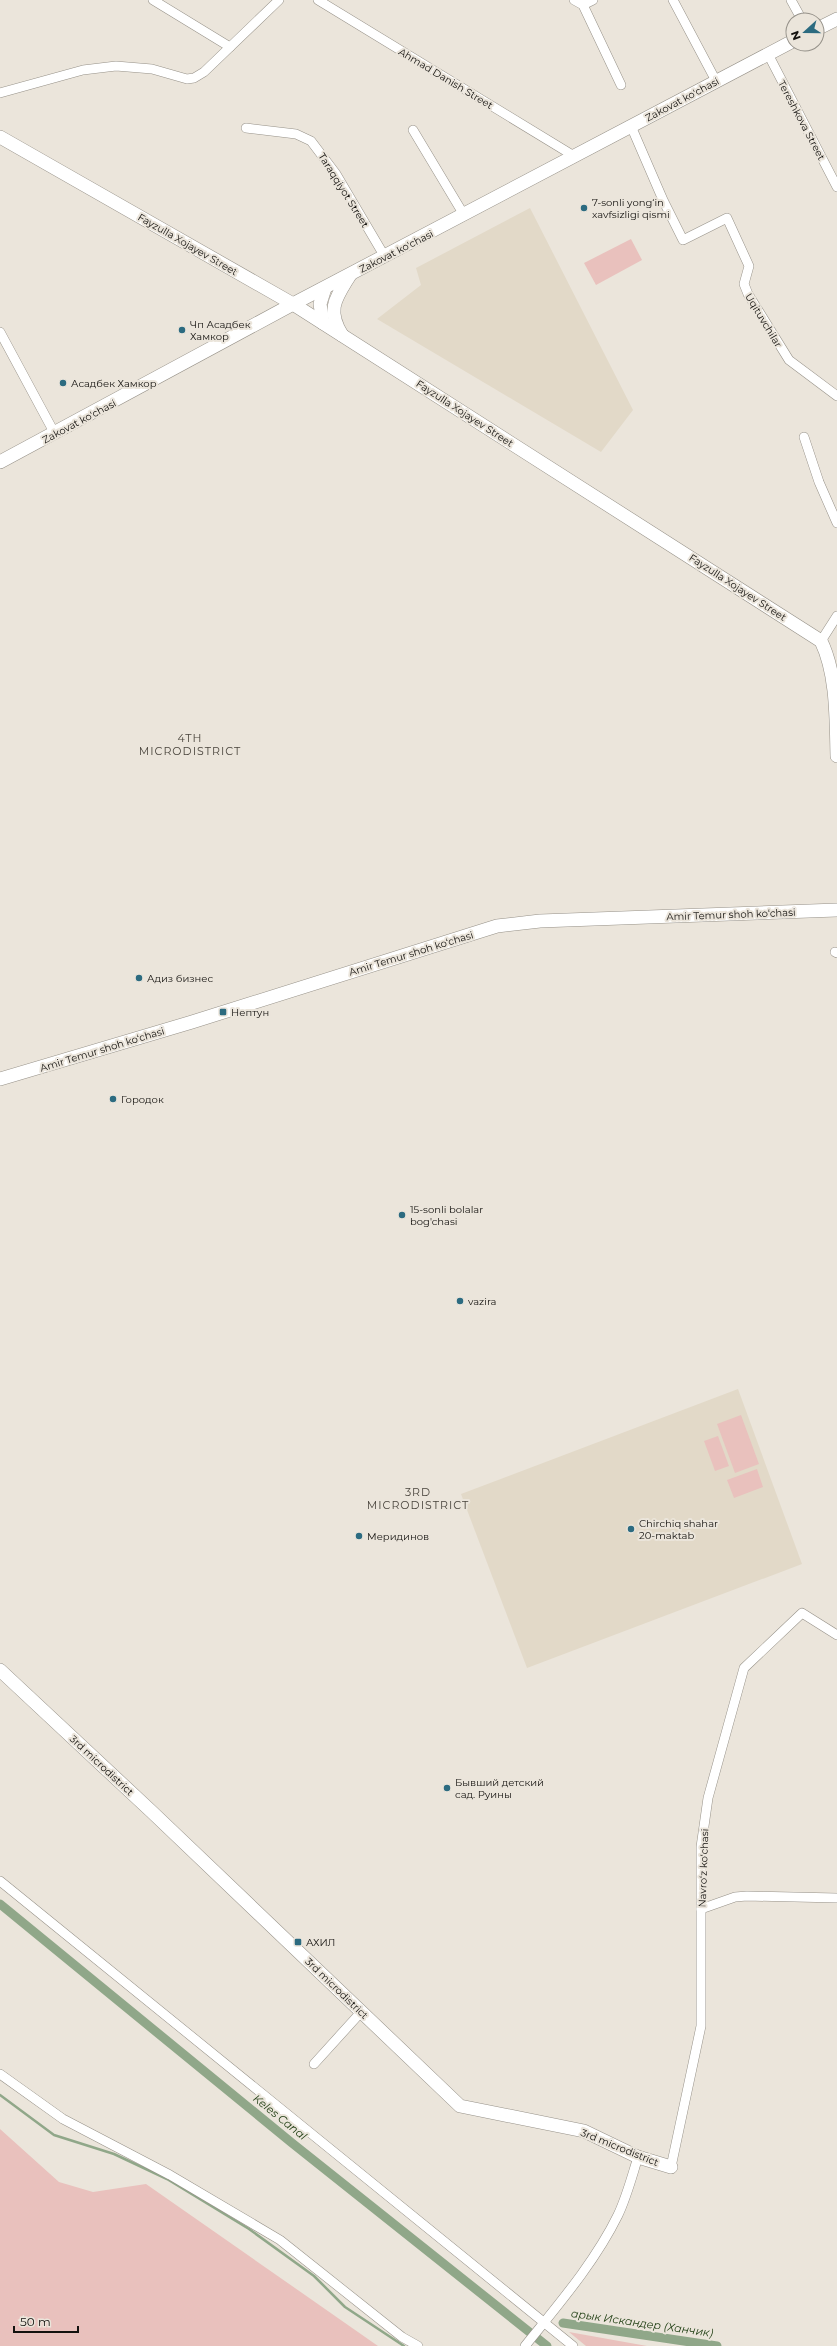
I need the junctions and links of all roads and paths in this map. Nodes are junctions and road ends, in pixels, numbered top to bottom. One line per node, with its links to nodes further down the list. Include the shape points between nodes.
1 (153, 0): 14 (street)
2 (279, 0): 14 (street)
3 (318, 0): 8 (street, Ahmad Danish Street)
4 (574, 0): 9 (street)
5 (593, 0): 9 (street)
6 (673, 0): 16 (street)
7 (791, 0): 10 (street)
8 (330, 3): 23 (street, Ahmad Danish Street)
9 (583, 5): 17 (street)
10 (798, 12)
11 (837, 19): 12 (main road)
12 (825, 25)
13 (785, 45): 15 (main road, Zakovat ko'chasi)
14 (230, 47): 18 (street, via 194,78 187,79 152,69 116,66 83,70)
15 (768, 54): 16 (main road, Zakovat ko'chasi); 24 (street, Tereshkova Street)
16 (716, 81): 19 (main road, Zakovat ko'chasi)
17 (622, 85)
18 (0, 93)
19 (631, 126): 23 (main road, Zakovat ko'chasi); 33 (street, Uqituvchilar, via 683,240 727,218 749,266 744,284 748,294 789,360)
20 (246, 128): 26 (street, Taraqqiyot Street, via 296,134 311,141 336,174)
21 (413, 130): 25 (street)
22 (0, 137): 29 (main road, Fayzulla Xojayev Street)
23 (574, 156): 25 (main road, Zakovat ko'chasi)
24 (837, 186)
25 (464, 215): 26 (main road, Zakovat ko'chasi)
26 (385, 257): 27 (main road, Zakovat ko'chasi)
27 (350, 274): 28 (main road, Zakovat ko'chasi); 32 (main road, via 333,305 334,318)
28 (325, 288): 29 (main road, Zakovat ko'chasi); 30 (main road, via 320,304)
29 (293, 304): 30 (main road, Fayzulla Xojayev Street); 34 (main road, Zakovat ko'chasi)
30 (323, 323): 32 (main road, Fayzulla Xojayev Street)
31 (0, 332): 34 (street)
32 (342, 335): 39 (main road, Fayzulla Xojayev Street)
33 (837, 396)
34 (55, 434): 36 (main road, Zakovat ko'chasi)
35 (804, 437): 37 (street, via 819,482)
36 (0, 462)
37 (837, 523)
38 (837, 616): 39 (street)
39 (821, 641): 40 (main road, via 834,674)
40 (837, 756)
41 (837, 910): 42 (main road, Amir Temur shoh ko‘chasi, via 540,921 497,926 192,1022)
42 (0, 1079)
43 (837, 1635): 47 (street, Navro‘z ko‘chasi, via 802,1613 744,1668 708,1798 701,1847)
44 (0, 1670): 48 (main road, 3rd microdistrict)
45 (0, 1881): 53 (street)
46 (837, 1898): 47 (street, via 747,1896 735,1897)
47 (701, 1909): 52 (street, Navro‘z ko‘chasi, via 701,2026)
48 (362, 2011): 49 (street); 51 (main road, 3rd microdistrict, via 460,2106 584,2132)
49 (314, 2064)
50 (0, 2074): 54 (street, via 63,2119 170,2175 280,2240 402,2337)
51 (638, 2157): 52 (main road, 3rd microdistrict); 53 (street, via 621,2208 608,2233)
52 (671, 2168)
53 (544, 2322): 55 (street); 56 (street)
54 (418, 2346)
55 (525, 2346)
56 (573, 2346)

